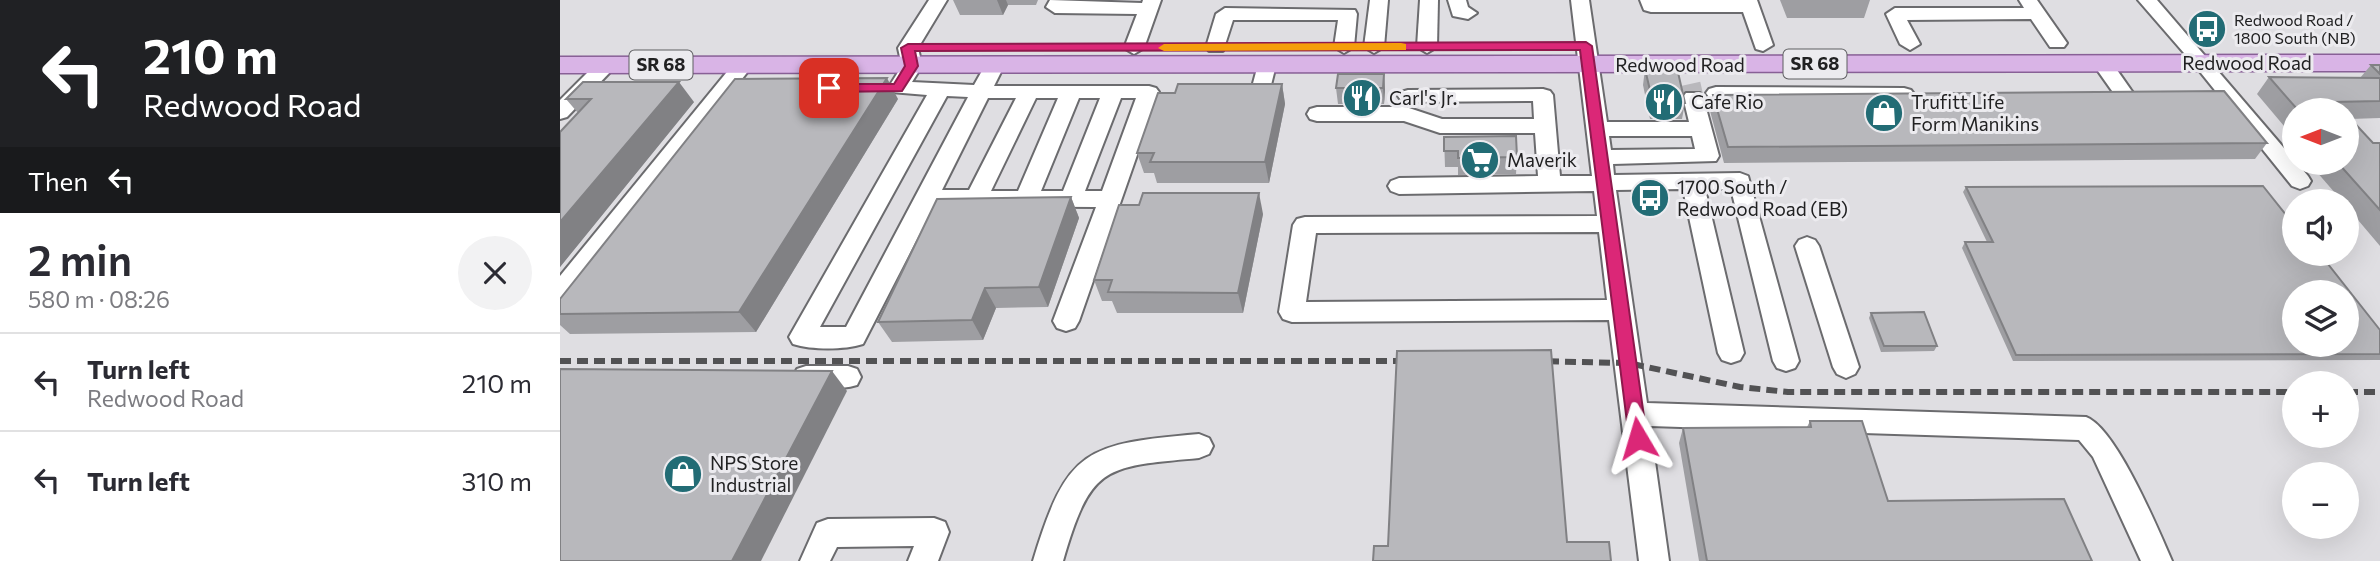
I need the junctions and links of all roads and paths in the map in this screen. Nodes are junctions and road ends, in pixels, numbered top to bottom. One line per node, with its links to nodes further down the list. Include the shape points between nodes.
1 (938, 0): 24 (street)
2 (1059, 0): 9 (street, via 1055,7)
3 (1380, 0): 18 (street)
4 (1429, 0): 19 (street)
5 (1580, 0): 22 (street)
6 (1649, 0): 8 (street, via 1651,6)
7 (2147, 0): 13 (street)
8 (1749, 3): 23 (street)
9 (1151, 4): 21 (street)
10 (1352, 7): 16 (street, via 1225,14); 17 (street)
11 (2033, 7): 12 (street); 15 (street, via 1895,13)
12 (2057, 43): 13 (main road, Redwood Road / SR 68); 15 (main road, Redwood Road / SR 68)
13 (2185, 43): 14 (main road, Redwood Road / SR 68); 28 (street)
14 (2380, 43)
15 (1910, 44): 23 (main road, Redwood Road / SR 68)
16 (1216, 47): 17 (main road, Redwood Road / SR 68); 21 (main road, Redwood Road / SR 68)
17 (1344, 47): 18 (main road, Redwood Road / SR 68)
18 (1374, 47): 19 (main road, Redwood Road / SR 68)
19 (1427, 47): 22 (main road, Redwood Road / SR 68)
20 (560, 48): 24 (main road, Redwood Road / SR 68)
21 (1134, 48): 24 (main road, Redwood Road / SR 68)
22 (1587, 55): 23 (main road, Redwood Road / SR 68); 31 (main road, Redwood Road / SR 68); 36 (main road, Redwood Road / SR 68); 59 (street)
23 (1763, 55): 26 (main road, Redwood Road / SR 68); 36 (main road, Redwood Road / SR 68); 46 (street)
24 (910, 57): 33 (main road, Redwood Road / SR 68); 34 (main road, Redwood Road / SR 68); 39 (street)
25 (2380, 63): 28 (main road, Redwood Road / SR 68)
26 (1893, 64): 27 (main road, Redwood Road / SR 68); 46 (street, via 1914,94)
27 (2103, 64): 28 (main road, Redwood Road / SR 68); 52 (street)
28 (2204, 64): 49 (street)
29 (560, 65): 30 (main road, Redwood Road / SR 68)
30 (606, 65): 32 (main road, Redwood Road / SR 68); 56 (street)
31 (1266, 65): 35 (main road, Redwood Road / SR 68); 53 (street, via 1261,93)
32 (742, 66): 33 (main road, Redwood Road / SR 68); 74 (street)
33 (823, 66): 37 (street)
34 (994, 66): 35 (main road, Redwood Road / SR 68); 41 (street)
35 (1157, 66): 50 (street)
36 (1690, 82): 60 (street)
37 (806, 88)
38 (872, 88): 39 (street)
39 (898, 88): 40 (street)
40 (940, 90): 41 (street); 67 (street, via 802,337 854,337)
41 (982, 91): 42 (street); 67 (street)
42 (1029, 92): 43 (street); 68 (street)
43 (1070, 92): 44 (street); 69 (street)
44 (1113, 92): 50 (street); 70 (street)
45 (1716, 93): 46 (street)
46 (1774, 93)
47 (2150, 93): 52 (street)
48 (2203, 93): 49 (street)
49 (2229, 93): 63 (street)
50 (1148, 94): 54 (street); 71 (street)
51 (2099, 94): 52 (street)
52 (2124, 94)
53 (1223, 95)
54 (1173, 96)
55 (1408, 96): 58 (street, via 1543,95)
56 (560, 112)
57 (1317, 114): 58 (street, via 1406,114 1440,126)
58 (1545, 126): 65 (street)
59 (1597, 129): 60 (street); 61 (street)
60 (1700, 129): 61 (street, via 1707,156)
61 (1600, 157): 64 (street)
62 (1681, 181): 64 (street); 77 (street); 78 (street, via 1740,181)
63 (2300, 181)
64 (1604, 183): 65 (street); 72 (street)
65 (1550, 184): 66 (street)
66 (1399, 186)
67 (927, 198): 68 (street)
68 (976, 199): 69 (street)
69 (1026, 199): 70 (street)
70 (1071, 199): 71 (street)
71 (1110, 199): 76 (street)
72 (1609, 224): 75 (street); 75 (street, via 1305,225 1292,312)
73 (1807, 246): 79 (street)
74 (560, 293)
75 (1621, 310): 82 (street)
76 (1066, 321)
77 (1731, 353)
78 (1786, 361)
79 (1846, 367)
80 (779, 377): 81 (street)
81 (848, 377)
82 (1635, 414): 87 (street); 88 (street, via 2086,429 2103,449)
83 (1199, 446): 86 (street, via 1111,458 1088,471 1073,491)
84 (815, 561): 85 (street, via 828,533 934,532)
85 (923, 561)
86 (1048, 561)
87 (1654, 561)
88 (2157, 561)

